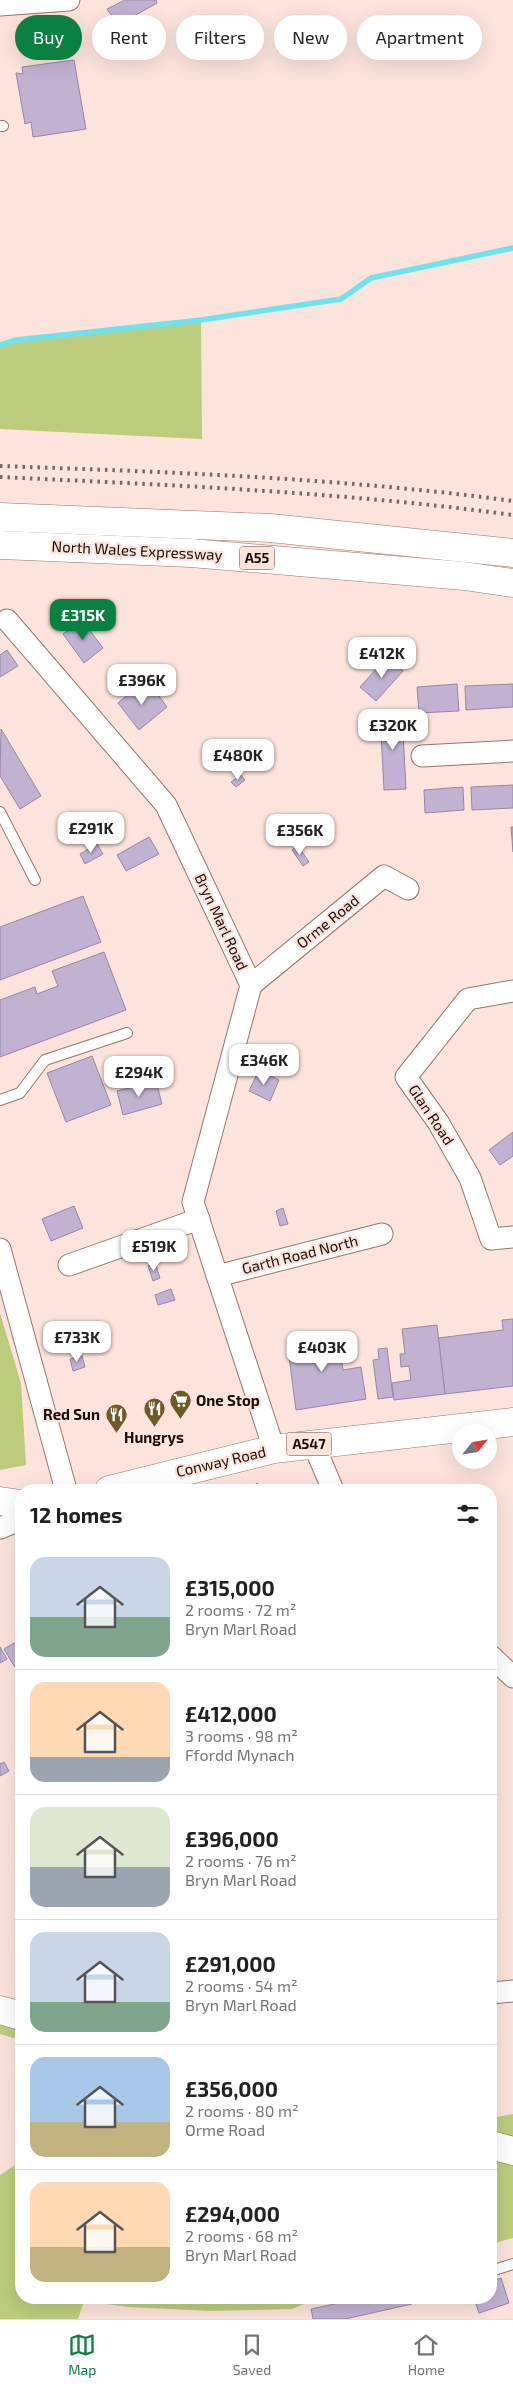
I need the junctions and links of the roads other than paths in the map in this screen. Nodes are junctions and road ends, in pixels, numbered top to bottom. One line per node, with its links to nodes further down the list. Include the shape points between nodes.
1 (69, 0): 2 (street)
2 (0, 5)
3 (0, 517): 5 (main road, North Wales Expressway / A55, via 270,528)
4 (0, 545): 6 (main road, North Wales Expressway / A55, via 191,552)
5 (513, 553)
6 (513, 583)
7 (8, 620): 13 (street, Bryn Marl Road, via 166,805)
8 (513, 751): 9 (street)
9 (422, 756)
10 (0, 812): 11 (lane)
11 (35, 880)
12 (408, 889): 13 (street, Orme Road, via 384,876)
13 (251, 986): 17 (street, Bryn Marl Road, via 193,1202)
14 (513, 991): 19 (street, Glan Road, via 468,999 406,1077 438,1122 470,1178 491,1239)
15 (127, 1033): 16 (lane, via 44,1060 20,1093)
16 (0, 1100)
17 (199, 1219): 21 (street); 22 (street, Bryn Marl Road)
18 (382, 1234): 22 (street, Garth Road North)
19 (513, 1237)
20 (0, 1249): 26 (street)
21 (68, 1265)
22 (217, 1276): 25 (street, Bryn Marl Road)
23 (513, 1422): 24 (main road, Conway Road / A547)
24 (313, 1444): 25 (main road, Conway Road / A547); 28 (street)
25 (274, 1449): 27 (main road, Conway Road / A547)
26 (64, 1484)
27 (133, 1484)
28 (330, 1484)
29 (0, 1502): 30 (main road)
30 (15, 1503)
31 (15, 1522): 32 (street)
32 (0, 1528)
33 (497, 1662): 34 (street)
34 (513, 1677)
35 (513, 1991): 36 (street)
36 (497, 1992)
37 (0, 2010): 38 (main road)
38 (15, 2014)
39 (497, 2147): 40 (main road)
40 (513, 2151)
41 (513, 2264): 42 (lane)
42 (497, 2269)

